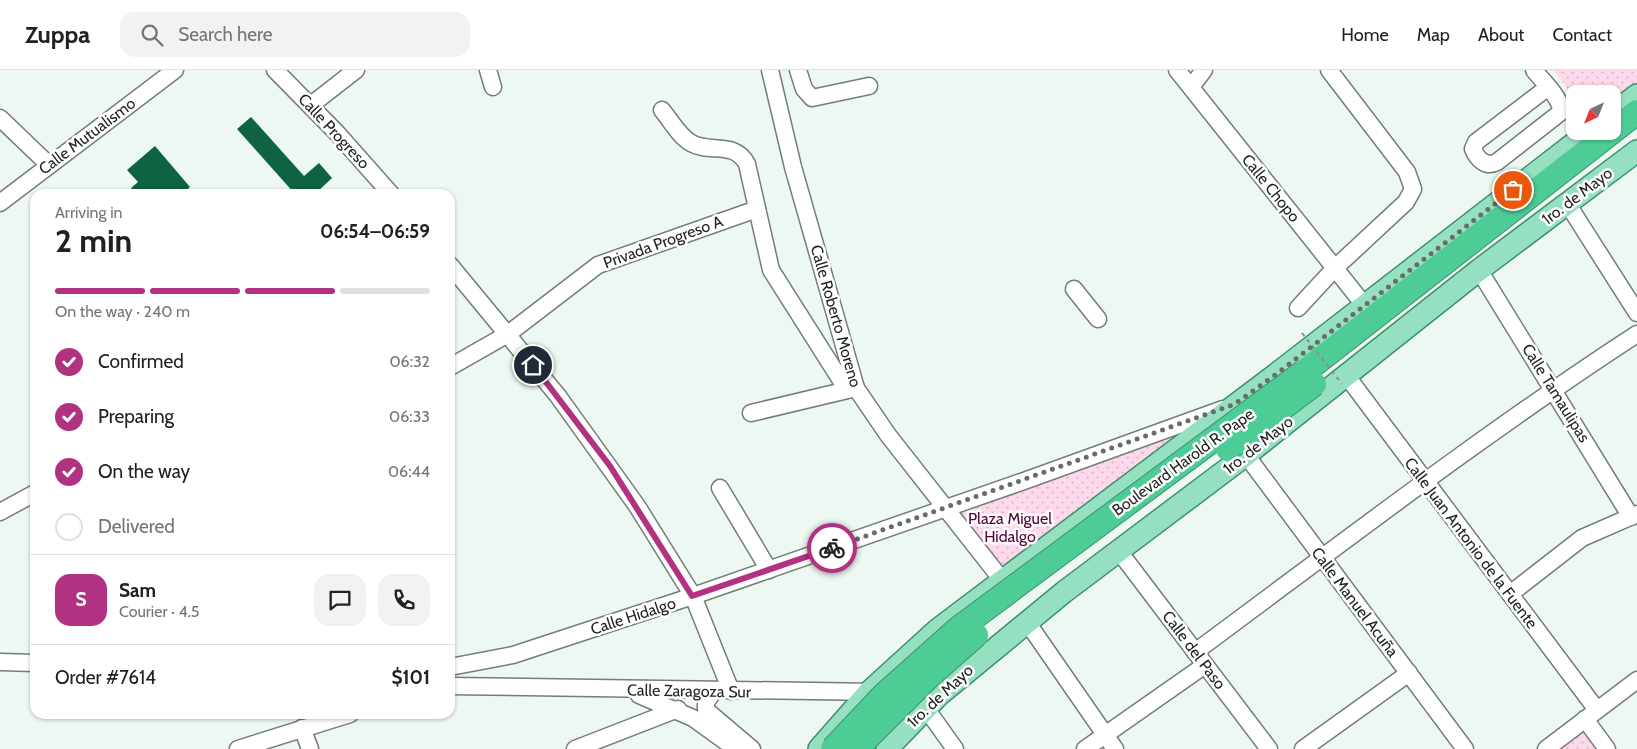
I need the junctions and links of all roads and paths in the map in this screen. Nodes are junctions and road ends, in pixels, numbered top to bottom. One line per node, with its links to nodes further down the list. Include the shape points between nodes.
1 (175, 70): 24 (street, Calle Mutualismo)
2 (275, 70): 16 (street, Calle Progreso)
3 (356, 70): 16 (street)
4 (488, 70): 12 (street)
5 (770, 70): 44 (street, Calle Roberto Moreno)
6 (798, 70): 11 (street, via 804,90 812,98)
7 (1177, 70): 13 (street, Calle Chopo)
8 (1204, 70): 13 (street)
9 (1329, 70): 30 (street, via 1407,172 1412,189 1406,202)
10 (1534, 70): 14 (street)
11 (869, 86)
12 (493, 87)
13 (1191, 87): 30 (street, Calle Chopo)
14 (1547, 88): 14 (street, via 1560,105 1559,116 1497,162 1483,162 1472,149 1476,142)
15 (1637, 95): 17 (main road)
16 (310, 105): 25 (street, Calle Progreso)
17 (1621, 107)
18 (662, 110): 28 (street, via 692,144 730,149 743,157)
19 (1637, 112): 29 (highway, Boulevard Harold R. Pape)
20 (0, 118): 24 (street)
21 (1637, 131): 29 (highway, Boulevard Harold R. Pape)
22 (1578, 140): 34 (main road)
23 (1637, 151): 27 (main road, 1ro. de Mayo)
24 (49, 165): 26 (street, Calle Mutualismo)
25 (386, 189)
26 (0, 203)
27 (1567, 204): 31 (main road, 1ro. de Mayo); 36 (street)
28 (757, 209): 39 (street, Privada Progreso A, via 598,265); 44 (street, via 773,275)
29 (1488, 236): 42 (highway, Boulevard Harold R. Pape)
30 (1335, 268): 34 (street, Calle Chopo); 35 (street)
31 (1479, 270): 43 (main road, 1ro. de Mayo); 45 (street, Calle Tamaulipas)
32 (455, 271): 39 (street)
33 (1074, 290): 37 (street)
34 (1365, 306): 46 (main road)
35 (1298, 308)
36 (1637, 313)
37 (1098, 319)
38 (1302, 333): 43 (path, bridge)
39 (508, 334): 41 (street, Privada Progreso A); 60 (street, via 610,466)
40 (1637, 334): 45 (street)
41 (455, 364)
42 (1309, 378): 86 (highway, Boulevard Harold R. Pape, bridge, via 958,629 884,695); 87 (highway, Boulevard Harold R. Pape, bridge, via 966,644 923,681)
43 (1344, 380): 48 (main road, 1ro. de Mayo); 49 (street, Calle Juan Antonio de la Fuente)
44 (851, 389): 47 (street); 52 (street, Calle Roberto Moreno)
45 (1554, 389): 49 (street); 54 (street, Calle Tamaulipas)
46 (1242, 400): 52 (street, Calle Hidalgo); 58 (main road)
47 (750, 413)
48 (1246, 455): 55 (main road, 1ro. de Mayo); 56 (street, Calle Manuel Acuña)
49 (1425, 481): 56 (street); 59 (street, Calle Juan Antonio de la Fuente)
50 (720, 488): 57 (street)
51 (30, 495): 53 (street)
52 (945, 509): 57 (street, Calle Hidalgo); 58 (street, Calle Roberto Moreno)
53 (0, 512)
54 (1634, 515): 59 (street, via 1582,538)
55 (1118, 550): 61 (main road, 1ro. de Mayo); 62 (street, Calle del Paso)
56 (1322, 558): 62 (street); 66 (street, Calle Manuel Acuña)
57 (769, 570): 60 (street, Calle Hidalgo)
58 (1002, 580): 72 (main road, via 937,630)
59 (1510, 594): 75 (street, Calle Juan Antonio de la Fuente)
60 (692, 596): 65 (street, Calle Hidalgo, via 513,655); 71 (street)
61 (1027, 622): 73 (main road, 1ro. de Mayo); 79 (street)
62 (1200, 658): 79 (street); 93 (street, Calle del Paso)
63 (0, 662): 64 (street)
64 (30, 663)
65 (458, 666)
66 (1408, 673): 94 (street); 95 (street, Calle Manuel Acuña)
67 (1637, 680): 75 (street)
68 (455, 686): 69 (street, Calle Zaragoza Sur)
69 (622, 690): 70 (street, Calle Zaragoza Sur); 74 (street)
70 (714, 691): 71 (street, Calle Zaragoza Sur); 84 (street, via 706,702 706,710)
71 (731, 691): 72 (street, Calle Zaragoza Sur)
72 (870, 691): 73 (street, Calle Zaragoza Sur, via 892,694); 77 (main road)
73 (925, 707): 89 (main road, 1ro. de Mayo); 90 (street)
74 (678, 710): 82 (street); 83 (street)
75 (1591, 715): 96 (street); 97 (street, Calle Juan Antonio de la Fuente)
76 (333, 719): 78 (street)
77 (843, 722): 85 (main road); 88 (main road, via 852,720 869,726)
78 (302, 728): 80 (street); 81 (street)
79 (1105, 735): 91 (street); 92 (street)
80 (238, 749)
81 (310, 749)
82 (575, 749)
83 (736, 749)
84 (752, 749)
85 (819, 749)
86 (833, 749)
87 (856, 749)
88 (881, 749)
89 (887, 749)
90 (955, 749)
91 (1085, 749)
92 (1115, 749)
93 (1269, 749)
94 (1303, 749)
95 (1465, 749)
96 (1546, 749)
97 (1607, 749)

